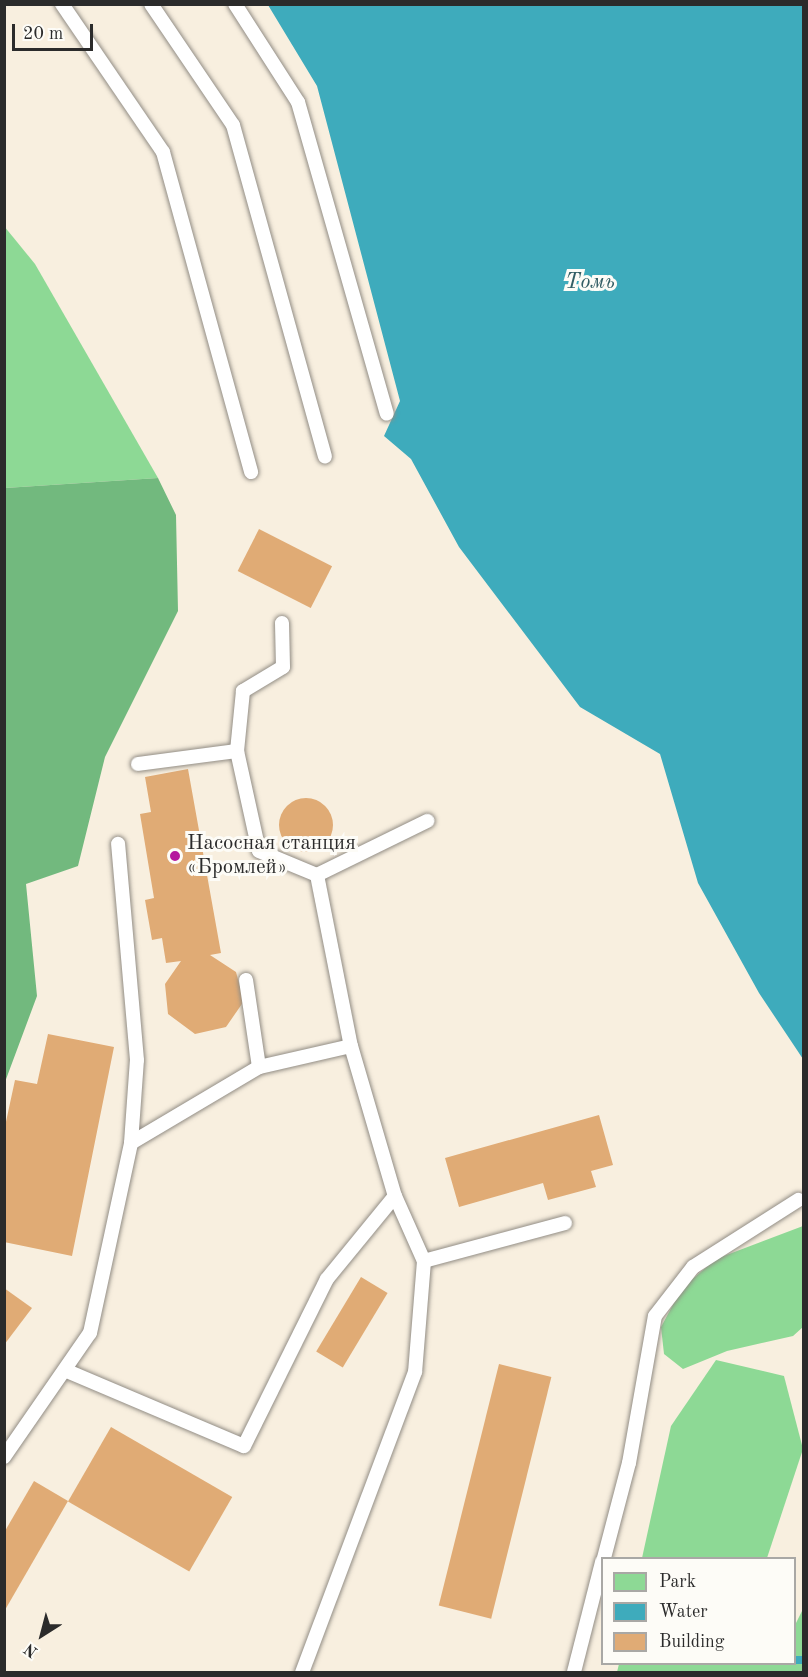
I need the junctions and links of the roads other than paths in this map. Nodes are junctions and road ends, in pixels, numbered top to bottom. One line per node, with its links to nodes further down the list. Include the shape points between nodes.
1 (62, 4): 6 (lane, via 163,152)
2 (151, 4): 5 (lane, via 233,124)
3 (235, 4): 4 (lane, via 298,102)
4 (387, 414)
5 (325, 456)
6 (251, 472)
7 (282, 623): 8 (lane, via 283,667 243,691)
8 (237, 751): 9 (lane); 12 (lane, via 259,851)
9 (138, 764)
10 (428, 821): 12 (lane)
11 (118, 844): 16 (lane, via 137,1060)
12 (317, 875): 14 (lane)
13 (246, 980): 15 (lane)
14 (351, 1046): 15 (lane); 17 (lane)
15 (259, 1067): 16 (lane)
16 (130, 1143): 21 (lane, via 90,1333)
17 (396, 1196): 20 (lane); 21 (lane, via 327,1279 244,1446)
18 (798, 1200): 23 (lane, via 693,1267 656,1316 628,1463)
19 (565, 1223): 20 (lane)
20 (424, 1261): 25 (lane, via 415,1372)
21 (67, 1371): 22 (lane)
22 (4, 1457)
23 (604, 1557)
24 (601, 1568): 26 (lane)
25 (302, 1672)
26 (574, 1672)

